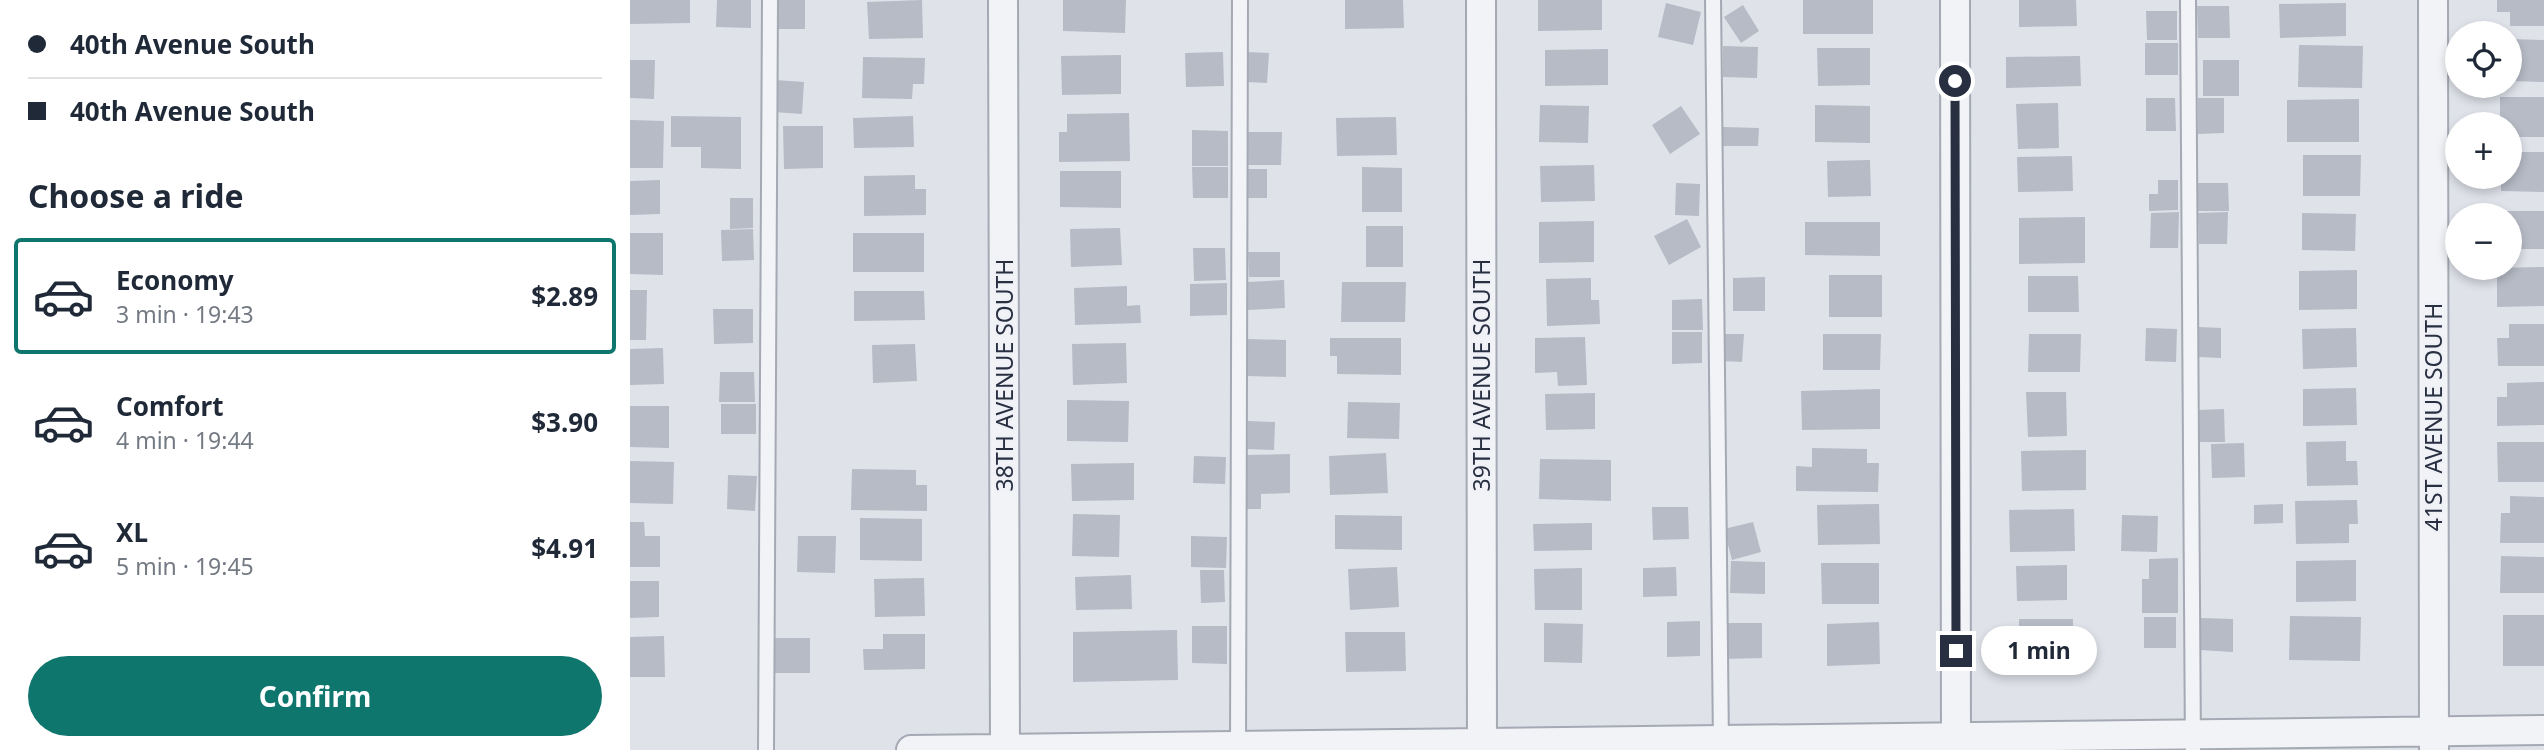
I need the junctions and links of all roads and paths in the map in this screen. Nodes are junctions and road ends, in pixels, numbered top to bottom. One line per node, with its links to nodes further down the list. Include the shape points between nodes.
1 (770, 0): 17 (lane)
2 (1003, 0): 16 (street, 38TH AVENUE SOUTH)
3 (1240, 0): 15 (lane)
4 (1481, 0): 14 (street, 39TH AVENUE SOUTH)
5 (1713, 0): 13 (lane)
6 (1955, 0): 12 (street)
7 (2188, 0): 11 (lane)
8 (2432, 0): 10 (street, 41ST AVENUE SOUTH)
9 (2544, 730): 10 (street)
10 (2434, 740): 11 (street)
11 (2192, 742): 12 (street)
12 (1956, 743): 13 (street)
13 (1721, 745): 14 (street)
14 (1482, 746): 15 (street)
15 (1238, 748): 16 (street)
16 (1005, 749): 18 (street)
17 (766, 750)
18 (911, 750)

